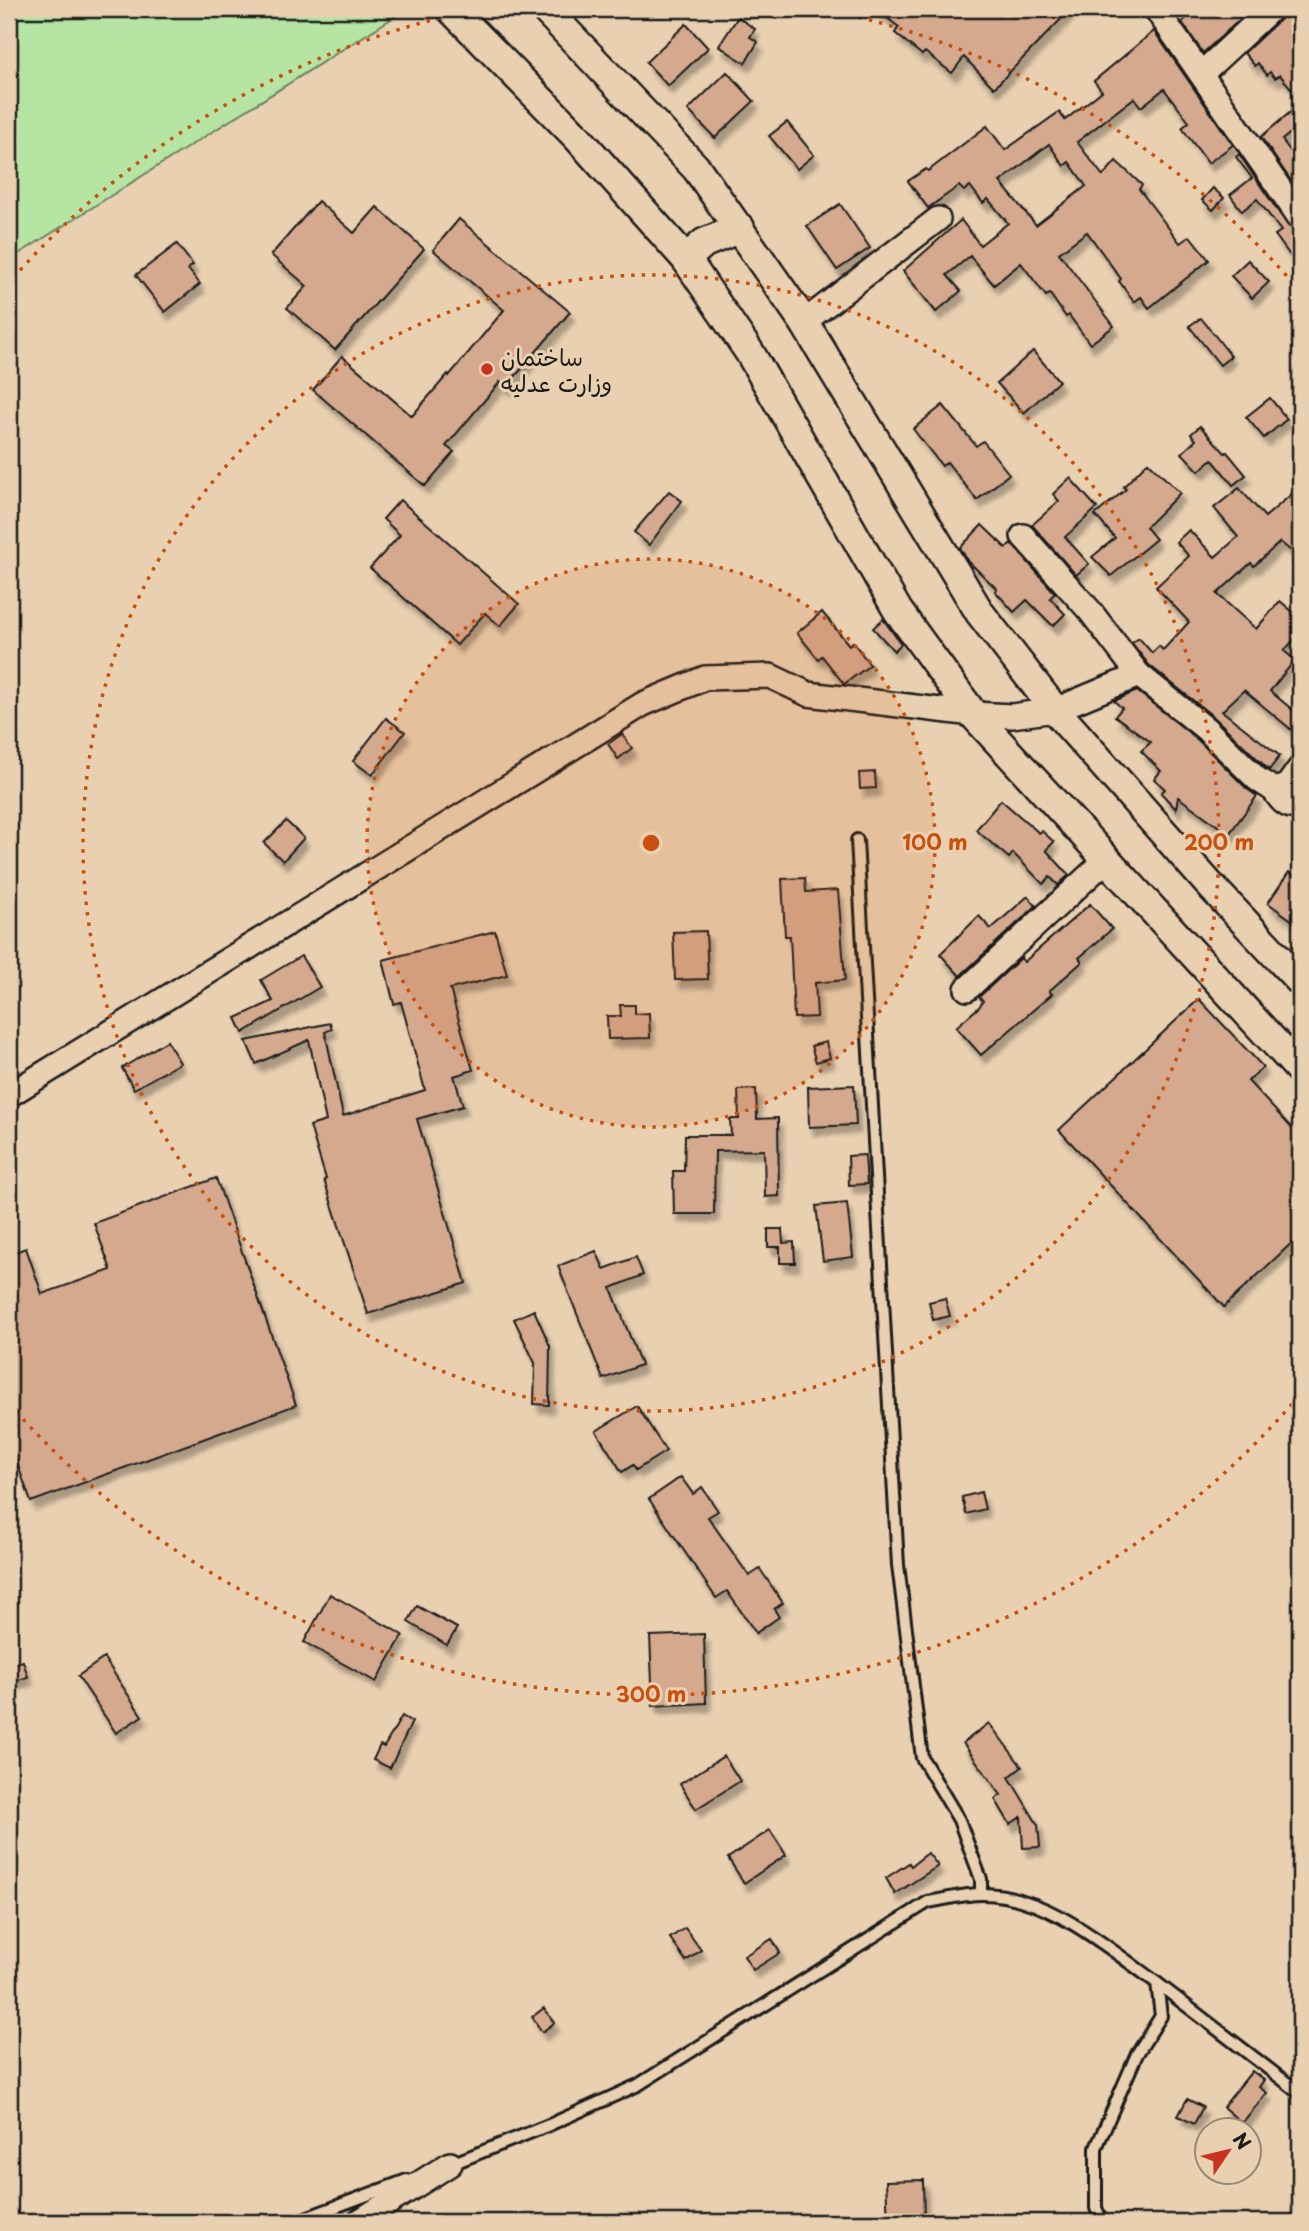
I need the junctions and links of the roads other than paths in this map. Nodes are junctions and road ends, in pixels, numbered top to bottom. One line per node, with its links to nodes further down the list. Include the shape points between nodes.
1 (451, 9): 9 (street, via 578,138)
2 (545, 9): 8 (street, via 697,169)
3 (1156, 9): 5 (street)
4 (1271, 9): 5 (street)
5 (1201, 74): 6 (street)
6 (1300, 218)
7 (938, 219): 10 (street)
8 (740, 228): 9 (street, via 704,243); 10 (street)
9 (685, 259): 14 (street, via 750,354 898,611)
10 (804, 322): 13 (street, via 980,613)
11 (1023, 536): 12 (street)
12 (1139, 675): 13 (street); 16 (street)
13 (1055, 710): 14 (street, via 1012,716); 20 (street)
14 (973, 714): 19 (street); 23 (street, via 808,694 769,676 705,678 643,704)
15 (1300, 768): 16 (street, via 1287,786)
16 (1274, 790): 17 (street, via 1282,803)
17 (1300, 807)
18 (857, 840): 24 (lane, via 898,1565 922,1758 958,1820 981,1879)
19 (1106, 860): 21 (street); 22 (street)
20 (1300, 981)
21 (967, 989)
22 (1300, 1070)
23 (9, 1095)
24 (981, 1894): 25 (lane, via 1012,1898 1073,1922); 27 (lane, via 928,1902 638,2085)
25 (1157, 1983): 26 (lane); 30 (lane, via 1161,2016 1138,2054 1096,2148 1096,2208)
26 (1300, 2093)
27 (450, 2164): 28 (lane); 29 (street)
28 (295, 2222)
29 (358, 2222)
30 (1102, 2222)

